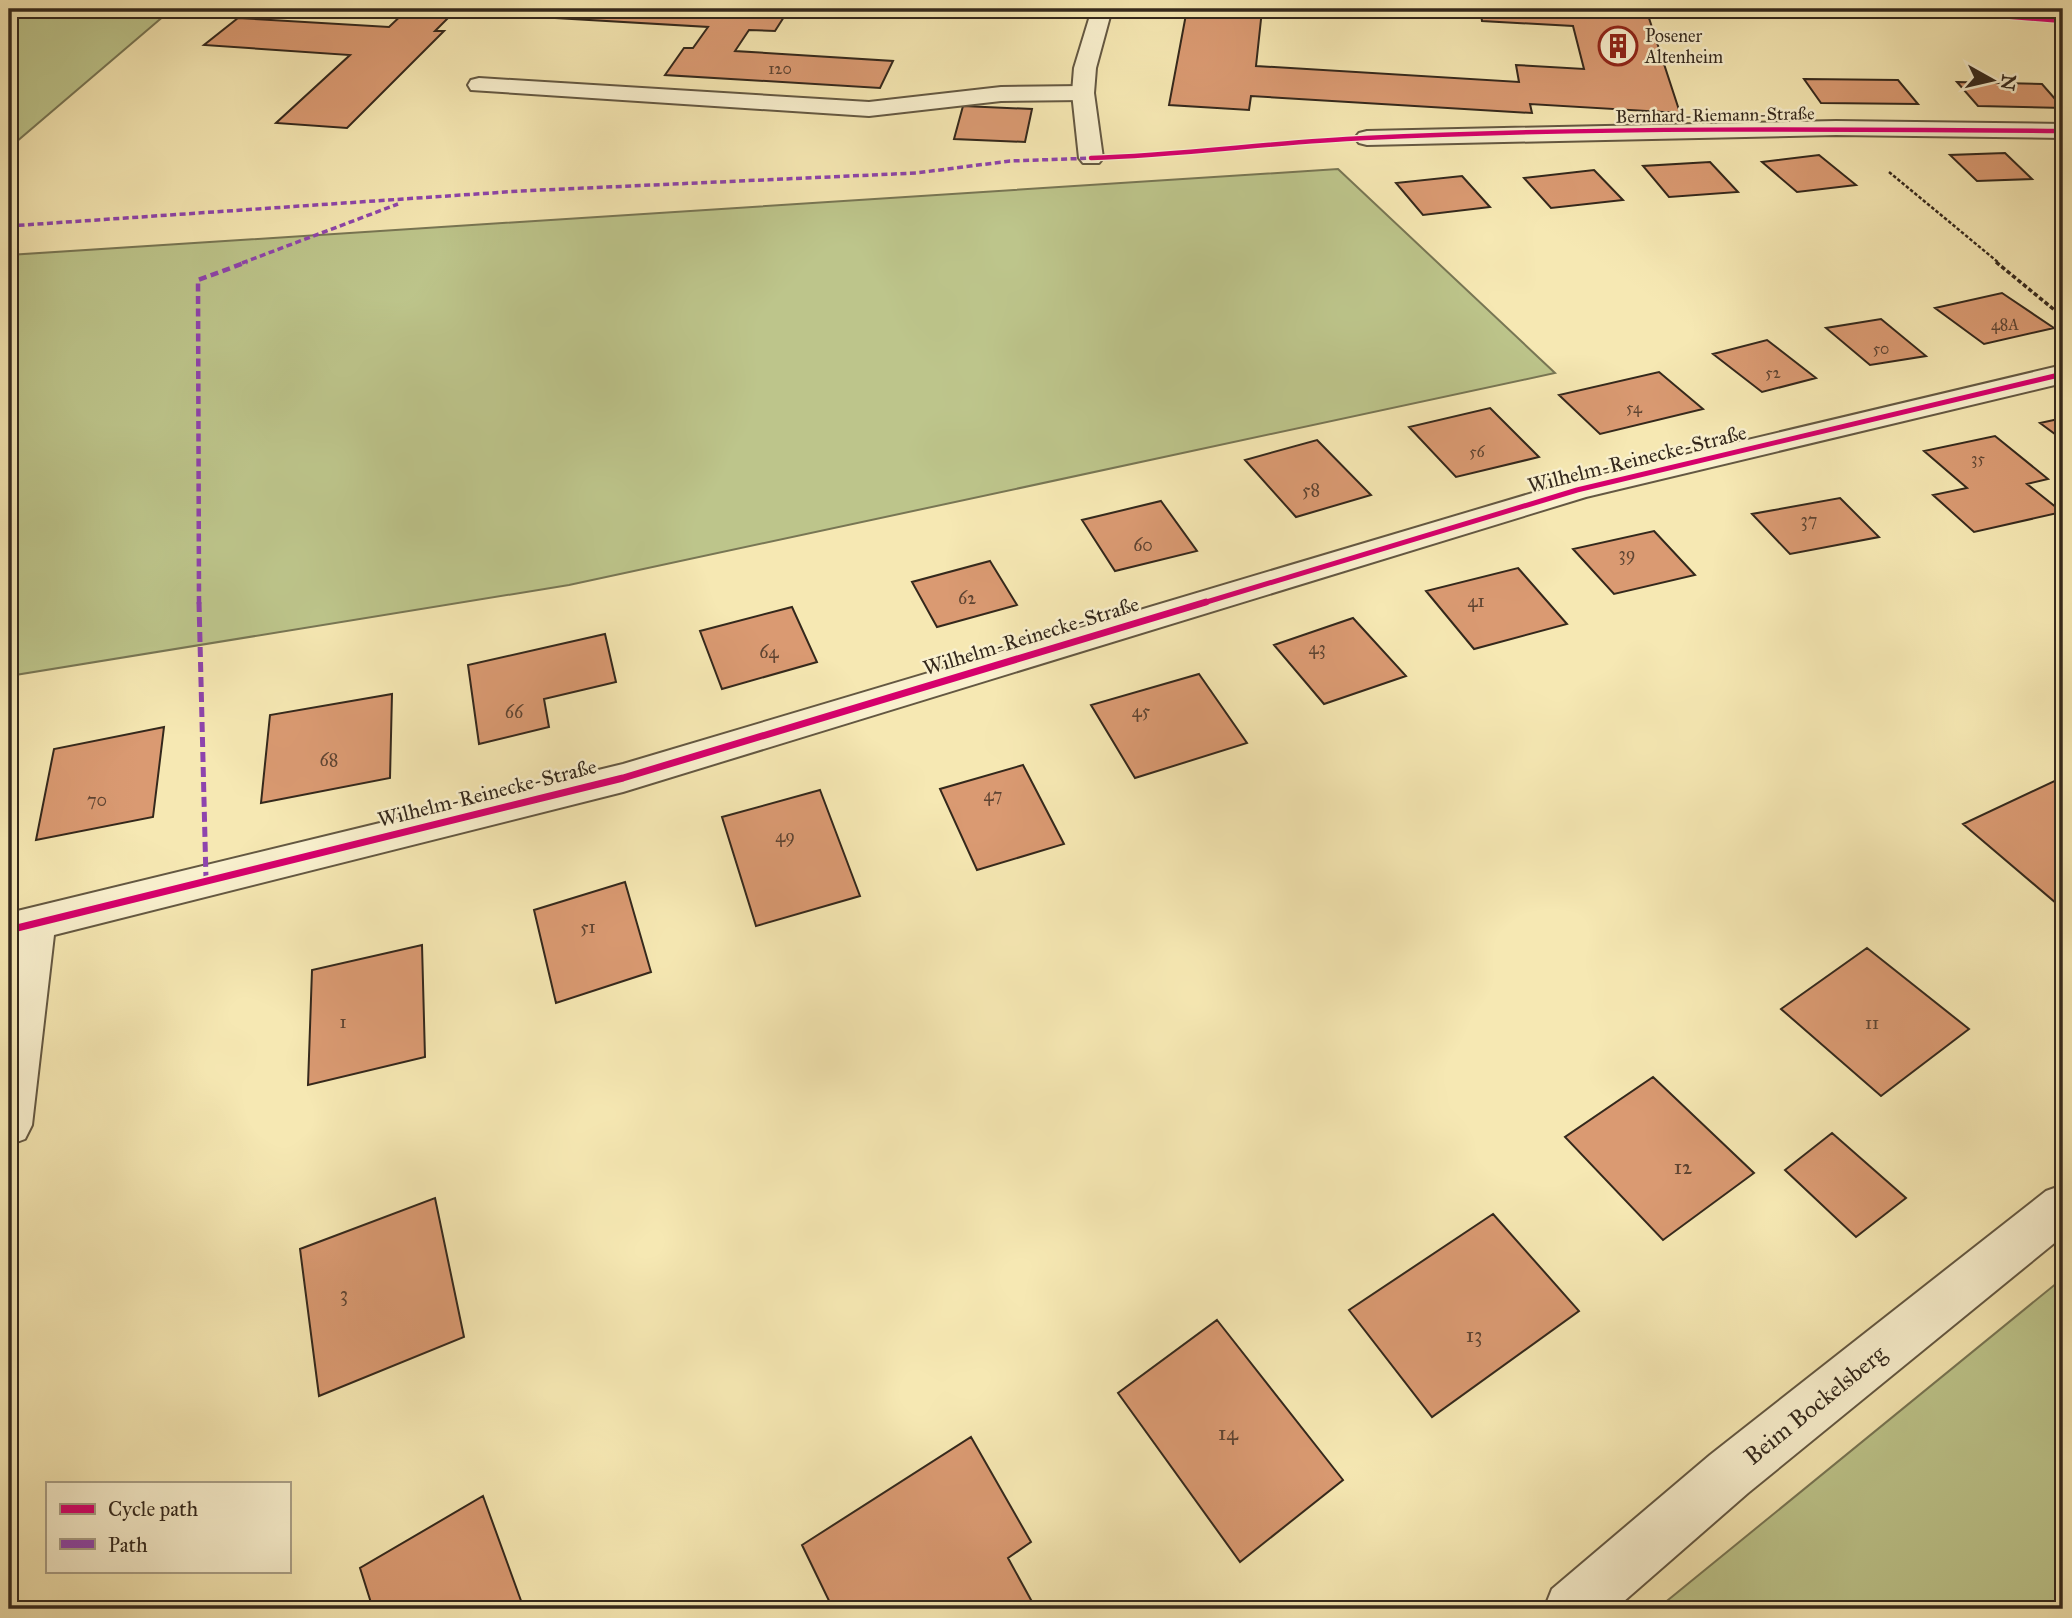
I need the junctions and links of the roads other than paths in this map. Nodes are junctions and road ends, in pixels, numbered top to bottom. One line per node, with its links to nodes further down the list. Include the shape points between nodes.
1 (1102, 9): 3 (street, via 1085,68)
2 (479, 85): 3 (street, via 869,109 1001,94)
3 (1083, 93): 6 (street)
4 (2063, 131): 5 (street, Bernhard-Riemann-Straße, via 1836,128)
5 (1367, 138)
6 (1091, 158)
7 (2063, 374): 8 (street, Wilhelm-Reinecke-Straße, via 1577,490 623,778)
8 (22, 928): 9 (street)
9 (9, 1125)
10 (2063, 1207): 11 (street, Beim Bockelsberg, via 1729,1474)
11 (1572, 1609)

